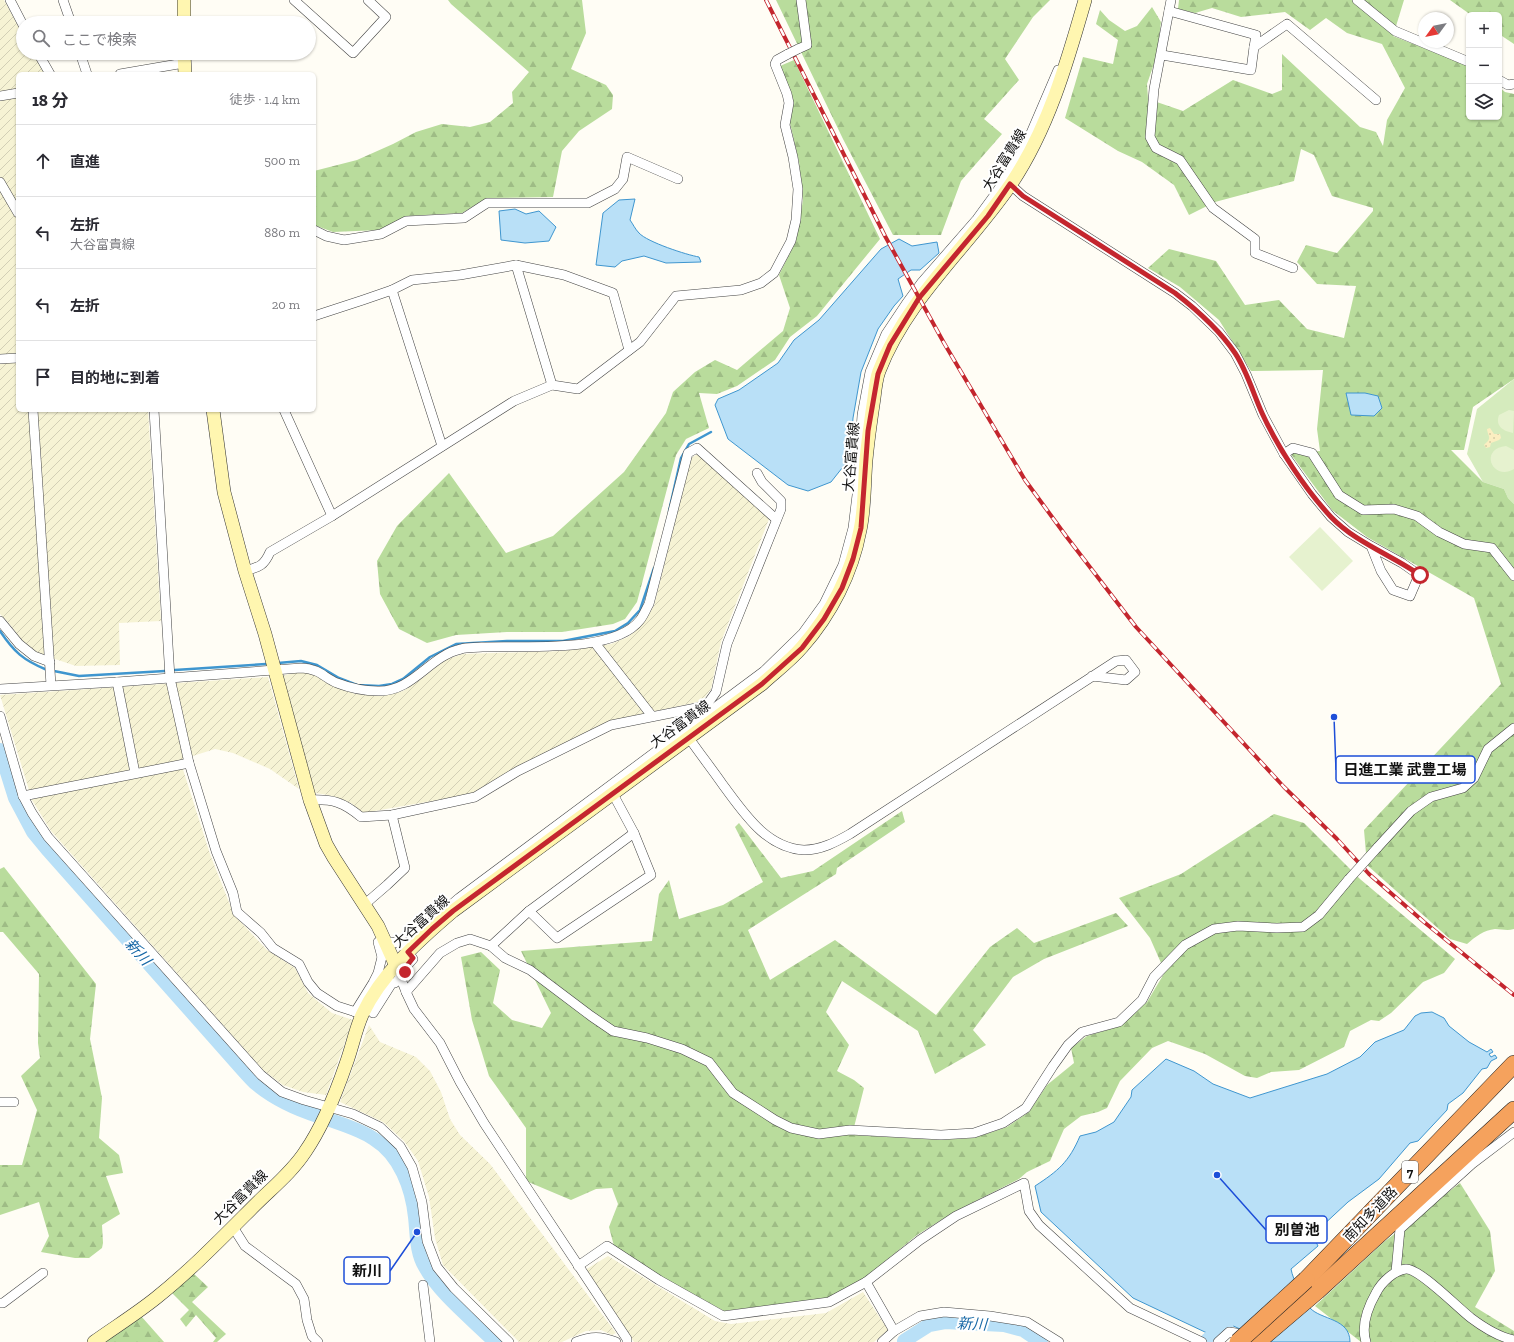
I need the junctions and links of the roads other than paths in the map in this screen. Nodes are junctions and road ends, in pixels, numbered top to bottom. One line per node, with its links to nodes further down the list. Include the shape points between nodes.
1 (10, 0): 12 (street)
2 (64, 0): 13 (street)
3 (184, 0): 14 (main road)
4 (294, 0): 15 (street)
5 (368, 0): 16 (street, via 386,17 353,53)
6 (800, 0): 40 (street, bridge, via 807,45 777,60 775,64 789,103 785,124 798,189 796,220 785,254 774,273 761,284 741,290 676,296 640,342)
7 (1079, 0): 79 (street, via 1061,62 1025,147 977,219 922,282 886,334 870,372 862,415 853,528 843,565 820,610 803,632 764,671 459,898 409,942)
8 (1086, 0): 33 (main road, 大谷富貴線, via 1039,136)
9 (1171, 0): 11 (street)
10 (1357, 0): 21 (street, via 1395,32)
11 (1169, 11): 17 (street, via 1256,35); 18 (street)
12 (18, 16)
13 (69, 16)
14 (184, 16)
15 (312, 16)
16 (316, 20)
17 (1254, 47): 18 (street, via 1251,70); 30 (street, via 1287,24)
18 (1162, 55): 37 (street, via 1154,90 1150,137 1156,148 1180,160 1213,208 1255,240 1255,253)
19 (42, 60): 23 (street)
20 (82, 60): 24 (street)
21 (1466, 61)
22 (184, 63): 25 (street)
23 (49, 72)
24 (86, 72)
25 (132, 72)
26 (1502, 82): 27 (street, via 1508,85)
27 (1514, 84)
28 (16, 93): 29 (street)
29 (0, 96)
30 (1376, 100)
31 (678, 179): 35 (street, via 627,158 623,179 615,189 588,203 487,203 464,218 406,221 381,234 344,240)
32 (0, 182): 34 (street)
33 (1010, 184): 49 (street, via 1023,196 1175,293 1198,311 1235,353); 68 (main road, 大谷富貴線, via 988,216 919,298 890,345 878,374 868,431 861,528 842,588 824,619 802,648 783,666)
34 (16, 210)
35 (316, 231)
36 (516, 265): 38 (street, via 412,280); 40 (street, via 564,275 613,294); 43 (street)
37 (1293, 268)
38 (392, 290): 39 (street); 48 (street)
39 (316, 315)
40 (629, 350): 43 (street, via 578,389)
41 (16, 358): 42 (street)
42 (0, 359)
43 (552, 385): 48 (street, via 514,402)
44 (33, 412): 58 (street)
45 (154, 412): 61 (street)
46 (213, 412): 54 (main road, via 224,492)
47 (285, 412): 51 (street)
48 (442, 446): 51 (street)
49 (1284, 454): 53 (street, via 1331,517 1348,532); 55 (street, via 1293,448 1312,453 1339,495 1363,510 1394,508 1418,516 1439,532 1464,544 1492,548)
50 (758, 473): 52 (street, via 762,482 781,500 781,509)
51 (332, 516): 54 (street, via 270,552 266,562 259,567)
52 (776, 519): 57 (street, via 697,448 688,453 649,604 640,620 626,632); 66 (street, via 726,644 716,692 706,706)
53 (1371, 546): 53 (street, via 1381,571 1393,590 1410,596 1420,575)
54 (245, 571): 59 (main road)
55 (1514, 576)
56 (0, 621): 58 (street, via 19,644 34,656)
57 (595, 642): 59 (street, via 563,646 460,649 444,656 403,685 391,690 357,690 335,682 314,670); 66 (street)
58 (50, 662): 63 (street)
59 (274, 670): 61 (street); 73 (main road)
60 (1092, 676): 68 (street, via 850,834 828,846 805,850 782,846 747,818)
61 (170, 678): 62 (street); 69 (street)
62 (117, 682): 63 (street); 70 (street)
63 (51, 685): 64 (street)
64 (0, 689)
65 (0, 716): 72 (street)
66 (652, 716): 74 (street, via 611,725 518,771 475,797)
67 (1514, 728): 78 (street, bridge, via 1488,749 1474,778 1463,788 1431,797 1411,811 1319,915 1303,927 1238,926 1214,929 1185,945 1154,977 1142,1000 1118,1022 1082,1032 1068,1046 1026,1108 1003,1123 974,1133 941,1135 850,1130 819,1134 791,1128 733,1093 708,1062 682,1049 613,1030 530,970 505,958)
68 (688, 738): 71 (main road, 大谷富貴線)
69 (189, 763): 70 (street); 84 (street, via 216,851 233,893 237,912 261,933 273,948 299,964 317,993 337,1006)
70 (135, 773): 72 (street)
71 (613, 794): 75 (street); 79 (main road, 大谷富貴線)
72 (23, 796): 88 (street, via 48,837 261,1075 282,1092)
73 (310, 800): 74 (street, via 328,800 348,807 360,817); 76 (main road, via 326,844)
74 (392, 815): 76 (street, via 405,868)
75 (634, 833): 77 (street); 77 (street, via 651,875 557,938)
76 (365, 904): 80 (main road, via 378,926)
77 (529, 911): 78 (street)
78 (491, 946): 83 (street, via 470,939 457,943 440,953)
79 (406, 948): 80 (street, via 391,942); 81 (main road, 大谷富貴線)
80 (383, 949): 81 (main road); 82 (street)
81 (398, 971): 82 (main road, 大谷富貴線); 83 (street)
82 (383, 981): 84 (main road, 大谷富貴線)
83 (406, 992): 92 (street, via 414,1009 440,1043 484,1123)
84 (363, 1013): 88 (main road, 大谷富貴線)
85 (1514, 1064): 97 (highway, 南知多道路 / 7)
86 (0, 1102): 87 (street)
87 (14, 1102)
88 (328, 1107): 91 (main road, 大谷富貴線, via 305,1153); 105 (street, via 353,1114 380,1127 400,1146 412,1167 422,1202 427,1241 437,1267 454,1288)
89 (1514, 1110): 97 (highway, 南知多道路 / 7)
90 (1514, 1132): 93 (street, via 1472,1164 1400,1229)
91 (233, 1226): 102 (main road, 大谷富貴線, via 156,1298); 103 (street, via 246,1246 296,1284 304,1299 312,1336)
92 (578, 1266): 95 (street, via 607,1246 659,1280 723,1316 829,1302); 108 (street)
93 (1396, 1272): 101 (street, via 1407,1269 1420,1274 1471,1318 1497,1334); 116 (street, via 1379,1287 1372,1299 1366,1314)
94 (43, 1273): 98 (street)
95 (866, 1282): 99 (street); 100 (street, via 956,1216 1024,1183 1029,1211 1038,1225 1130,1308)
96 (423, 1285): 104 (street)
97 (1312, 1286): 113 (highway, 南知多道路 / 7, bridge); 115 (highway, 南知多道路 / 7)
98 (0, 1303)
99 (894, 1331): 109 (street); 110 (street, via 920,1316 944,1312 1028,1322)
100 (1189, 1340): 111 (street)
101 (1514, 1340)
102 (94, 1342)
103 (318, 1342)
104 (430, 1342)
105 (509, 1342)
106 (576, 1342): 107 (street, via 588,1337 606,1337)
107 (616, 1342)
108 (627, 1342)
109 (882, 1342)
110 (1059, 1342)
111 (1202, 1342)
112 (1218, 1342): 114 (street, via 1229,1332 1236,1333)
113 (1238, 1342)
114 (1244, 1342)
115 (1257, 1342)
116 (1366, 1342)

